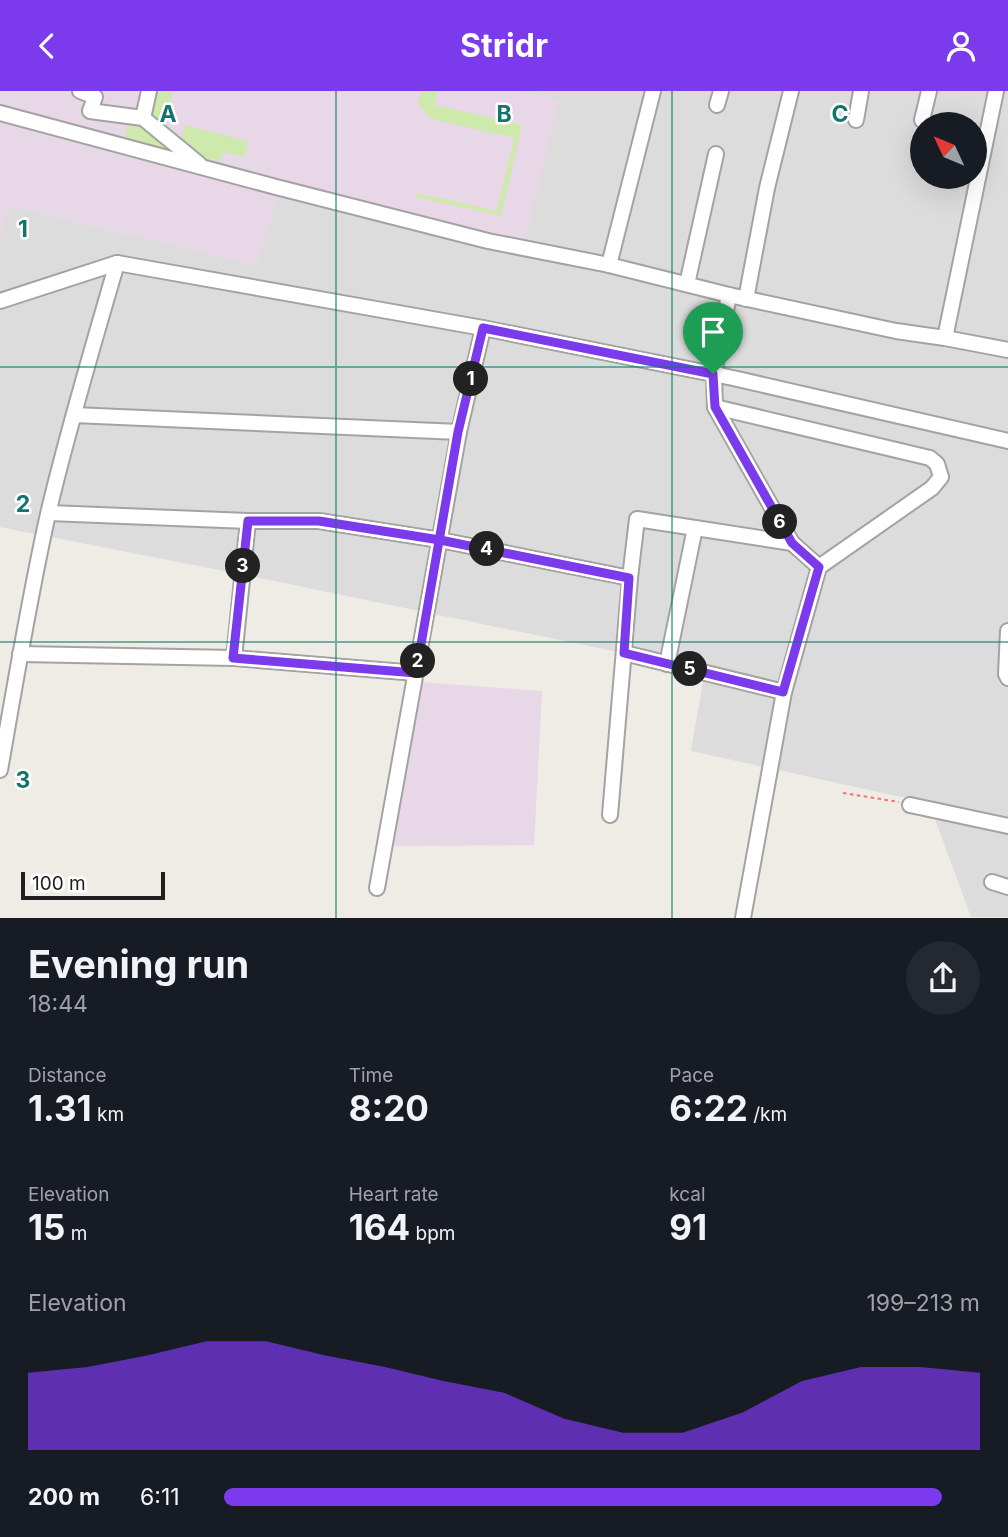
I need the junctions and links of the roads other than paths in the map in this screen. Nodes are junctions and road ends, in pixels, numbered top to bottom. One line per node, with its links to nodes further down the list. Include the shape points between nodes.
1 (79, 91): 10 (street, via 95,97 90,111)
2 (149, 91): 10 (street)
3 (653, 91): 15 (street)
4 (791, 91): 18 (street)
5 (861, 91): 11 (street)
6 (929, 91): 8 (street)
7 (996, 91): 21 (street)
8 (924, 112)
9 (0, 113): 13 (street)
10 (143, 118): 13 (street)
11 (856, 120)
12 (716, 154): 16 (street)
13 (203, 167): 15 (street, via 488,241)
14 (117, 263): 19 (street); 20 (street); 25 (street)
15 (610, 265): 16 (street)
16 (687, 284): 17 (street)
17 (729, 295): 18 (street); 23 (street)
18 (746, 299): 21 (street)
19 (0, 301)
20 (483, 328): 23 (street); 26 (street)
21 (946, 338): 22 (street)
22 (1008, 350)
23 (713, 374): 24 (street); 27 (street)
24 (715, 407): 32 (street); 33 (street, via 920,455 937,464 941,477 932,488)
25 (74, 415): 26 (street); 28 (street)
26 (458, 432): 31 (street)
27 (1008, 441)
28 (49, 513): 29 (street); 37 (street)
29 (248, 521): 31 (street, via 319,521); 38 (street)
30 (695, 528): 32 (street); 34 (street, via 637,519); 39 (street)
31 (440, 540): 34 (street); 40 (street)
32 (792, 543): 33 (street)
33 (819, 567): 42 (street)
34 (629, 578): 36 (street)
35 (1008, 631): 41 (street)
36 (624, 653): 39 (street); 45 (street)
37 (20, 654): 38 (street); 43 (street)
38 (233, 658): 40 (street)
39 (667, 664): 42 (street)
40 (416, 673): 49 (street)
41 (1008, 678)
42 (783, 692): 50 (street)
43 (0, 771)
44 (911, 805): 46 (street)
45 (610, 815)
46 (1008, 826)
47 (992, 883): 48 (street)
48 (1008, 887)
49 (377, 888)
50 (743, 918)

